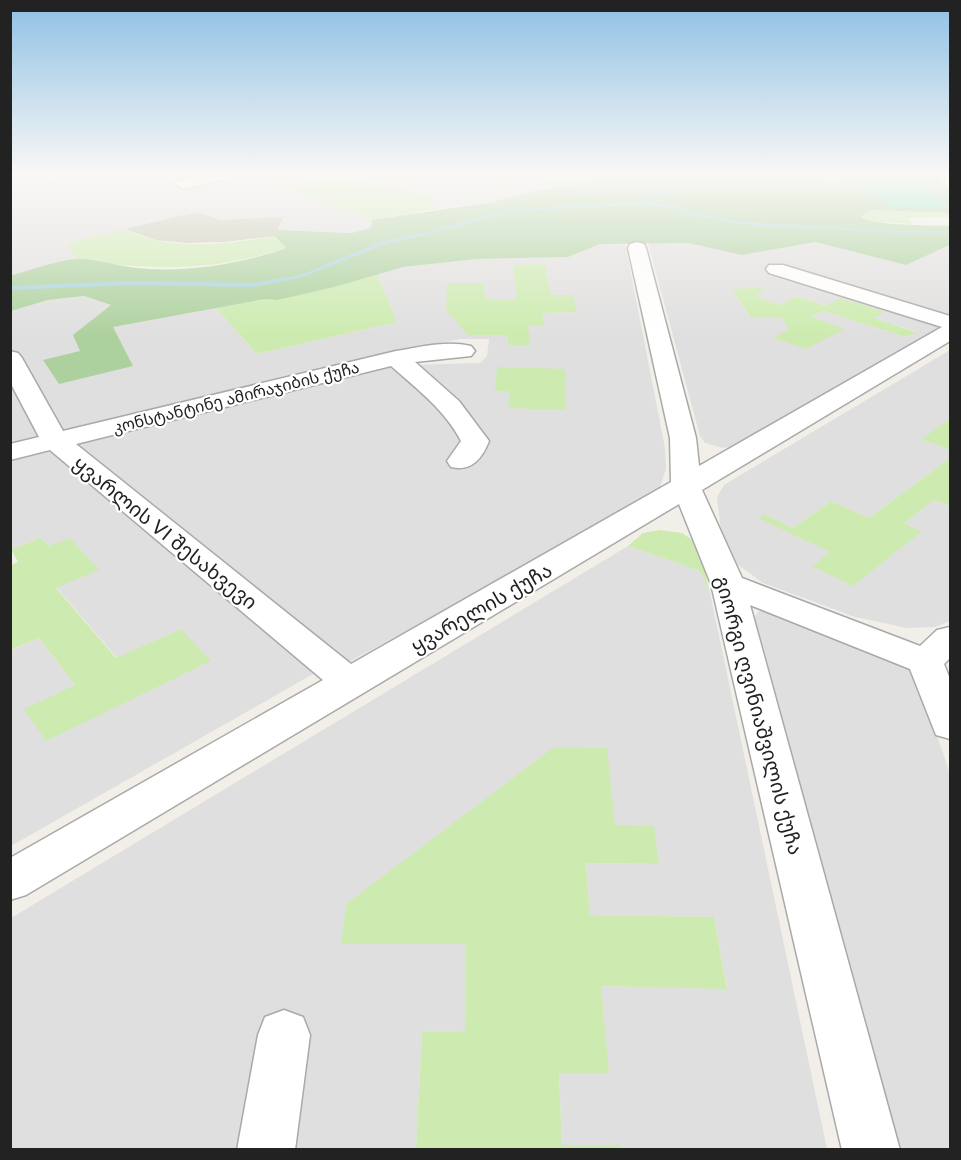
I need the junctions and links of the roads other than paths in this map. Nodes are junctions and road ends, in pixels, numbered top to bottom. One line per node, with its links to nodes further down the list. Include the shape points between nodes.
1 (637, 248): 11 (street, გიორგი ღვინიაშვილის ქუჩა, via 683,438)
2 (776, 269): 3 (street)
3 (951, 323)
4 (951, 332): 11 (street, ყვარელის ქუჩა)
5 (463, 351): 7 (street, კონსტანტინე ამირაჯიბის ქუჩა)
6 (10, 358): 8 (street, ყვარლის VI შესახვევი)
7 (396, 358): 8 (street, კონსტანტინე ამირაჯიბის ქუჩა); 10 (street, via 462,420 471,434 475,441)
8 (55, 441): 9 (street, კონსტანტინე ამირაჯიბის ქუჩა); 14 (street, ყვარლის VI შესახვევი)
9 (10, 452)
10 (461, 461)
11 (686, 487): 12 (street, გიორგი ღვინიაშვილის ქუჩა); 14 (street, ყვარელის ქუჩა)
12 (728, 584): 13 (street); 19 (street, გიორგი ღვინიაშვილის ქუჩა)
13 (938, 650): 15 (street)
14 (351, 683): 16 (street, ყვარელის ქუჩა)
15 (951, 725)
16 (10, 881)
17 (284, 1035): 18 (street)
18 (266, 1149)
19 (871, 1149)

